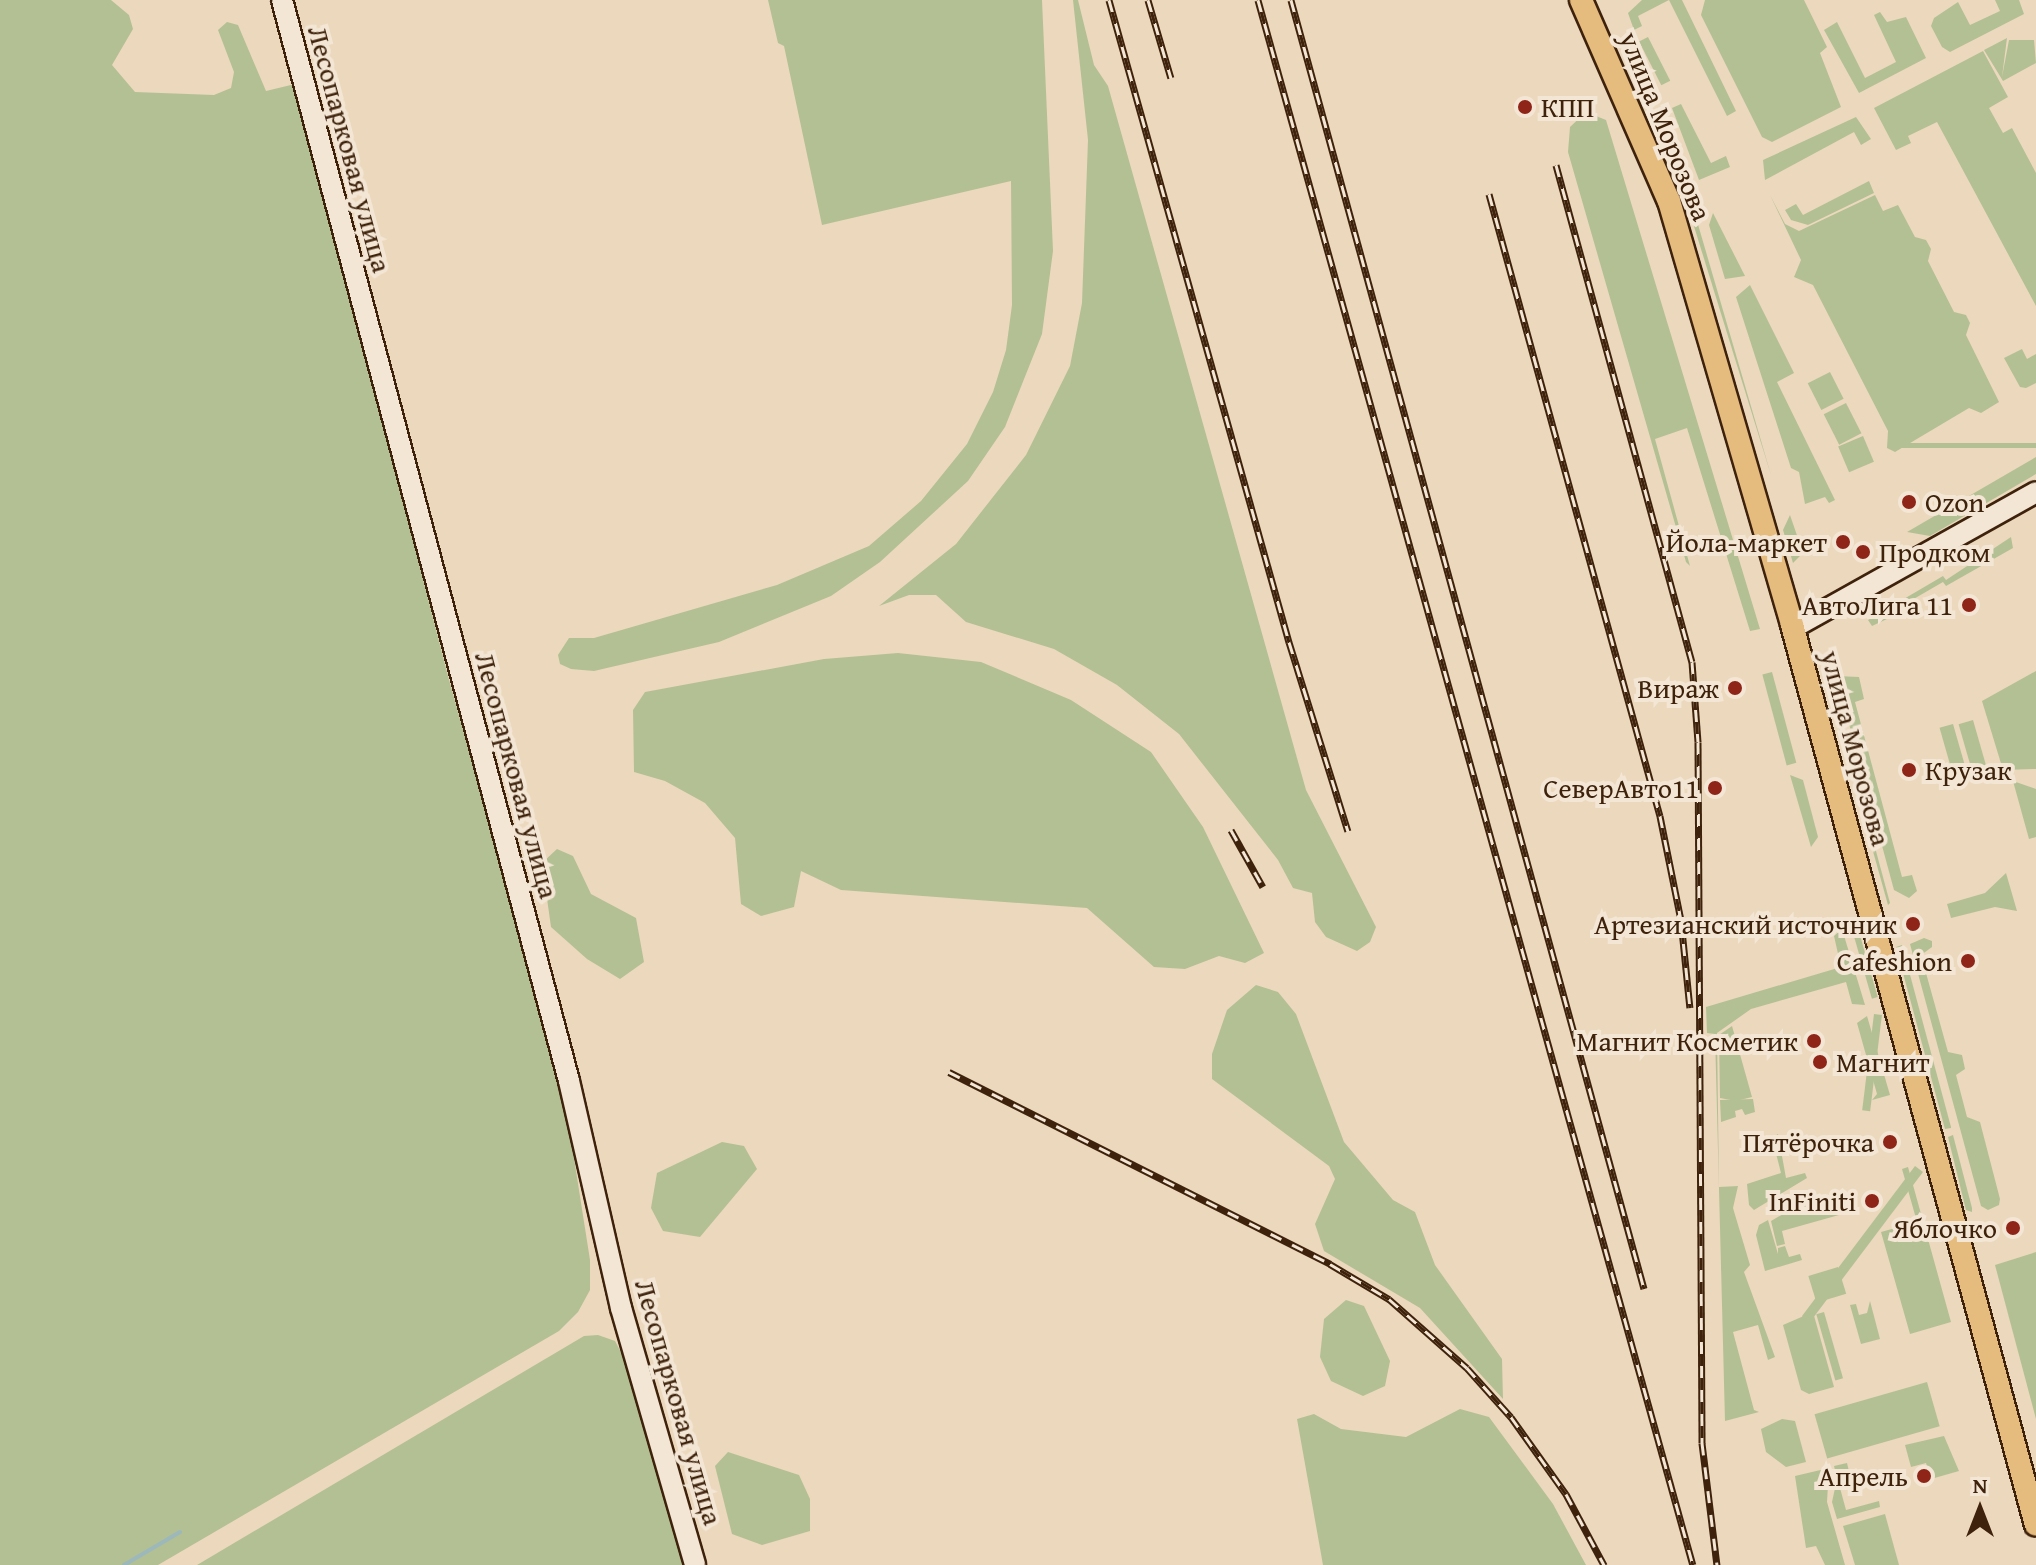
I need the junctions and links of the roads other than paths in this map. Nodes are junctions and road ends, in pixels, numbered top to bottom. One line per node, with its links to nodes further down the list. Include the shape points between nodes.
1 (282, 0): 6 (street, Лесопарковая улица, via 569,1081 621,1308)
2 (1581, 0): 4 (main road, улица Морозова, via 1669,201)
3 (2036, 492): 4 (street)
4 (1793, 628): 5 (main road, улица Морозова)
5 (2036, 1525)
6 (695, 1565)

